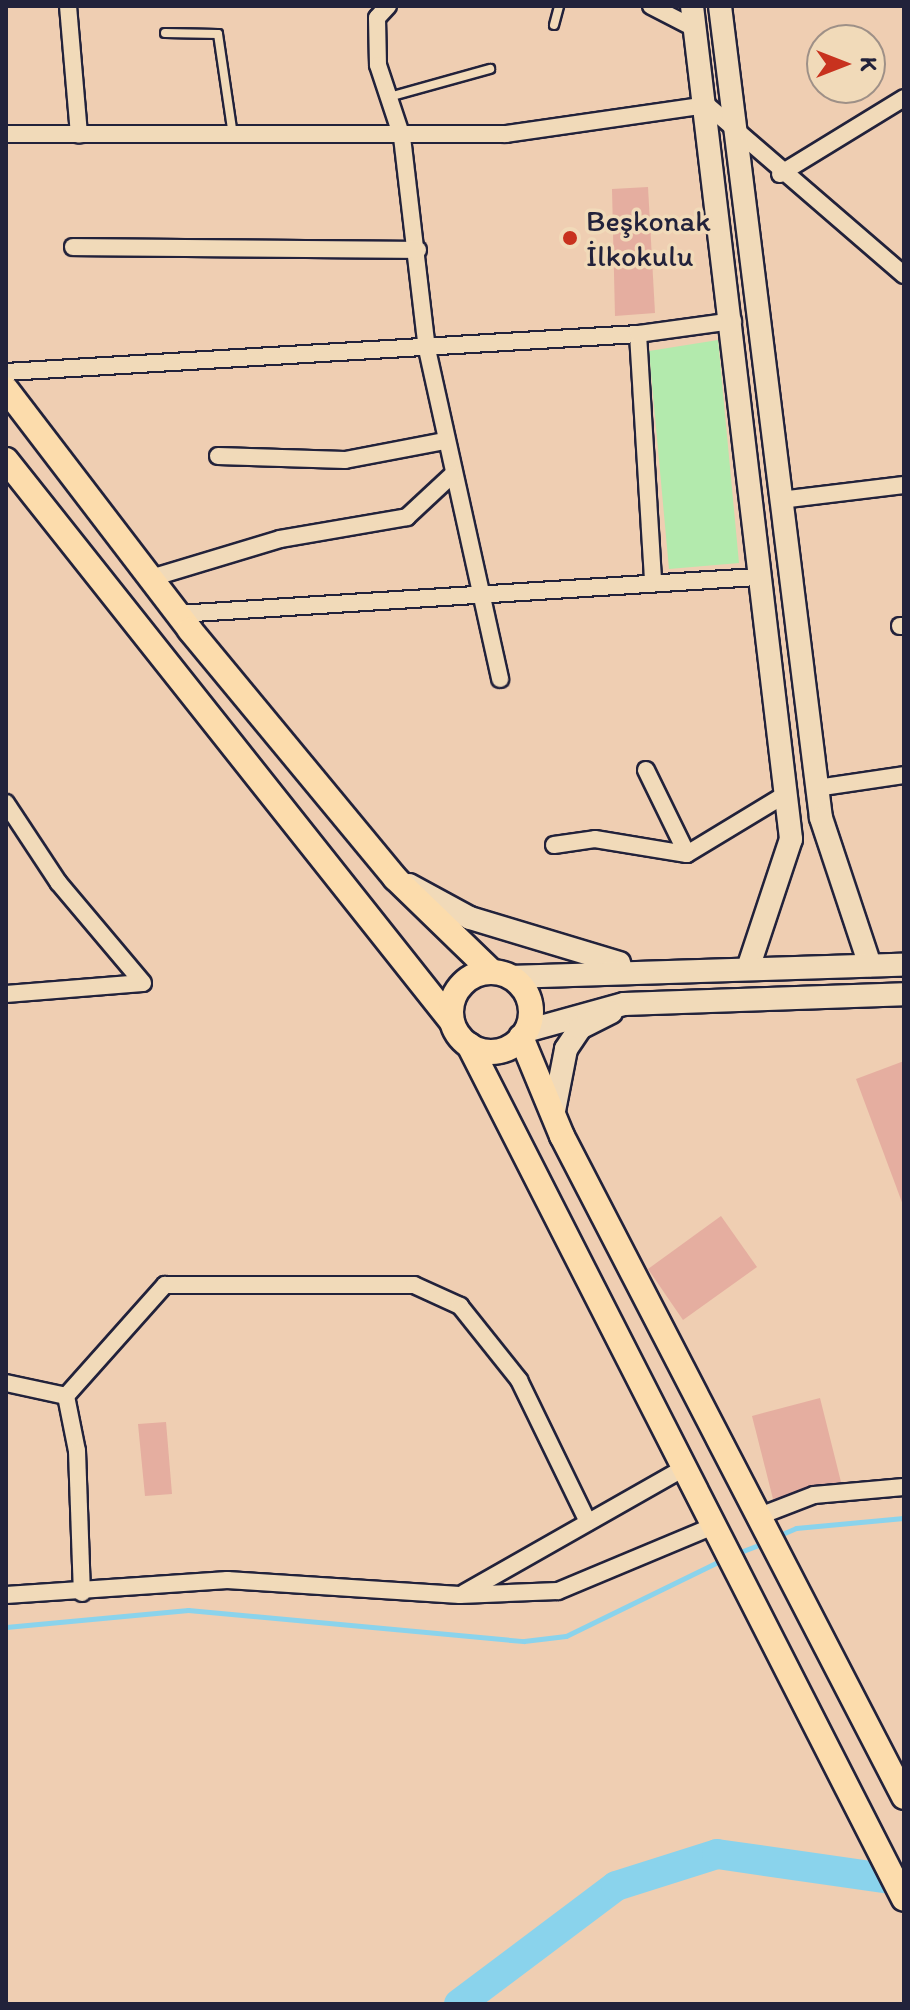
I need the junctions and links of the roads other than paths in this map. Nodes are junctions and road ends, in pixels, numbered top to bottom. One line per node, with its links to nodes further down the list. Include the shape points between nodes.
1 (388, 6): 10 (street, via 378,34)
2 (559, 6): 7 (lane)
3 (651, 6): 6 (street)
4 (720, 6): 16 (street)
5 (66, 9): 14 (street)
6 (693, 17): 12 (street)
7 (554, 25)
8 (165, 33): 15 (lane, via 218,34)
9 (490, 69): 10 (lane)
10 (389, 97): 17 (street)
11 (904, 98): 18 (street)
12 (707, 105): 16 (street); 17 (street, via 506,134); 22 (street)
13 (6, 134): 14 (street)
14 (79, 135): 15 (street)
15 (233, 135): 17 (street)
16 (736, 135): 18 (street); 32 (street)
17 (402, 137): 20 (street)
18 (780, 174): 21 (street)
19 (73, 247): 20 (street)
20 (418, 250): 24 (street)
21 (904, 275)
22 (733, 321): 23 (street); 33 (street)
23 (638, 334): 24 (street); 35 (street)
24 (427, 349): 25 (street); 27 (street)
25 (6, 372)
26 (6, 389): 34 (main road)
27 (445, 441): 28 (street, via 345,460); 30 (street)
28 (218, 456)
29 (9, 470): 55 (main road)
30 (452, 475): 34 (street, via 407,517 280,539); 36 (street)
31 (904, 485): 32 (street)
32 (780, 500): 41 (street)
33 (756, 577): 35 (street); 42 (street)
34 (151, 578): 37 (main road)
35 (653, 582): 36 (street)
36 (476, 593): 37 (street); 38 (street)
37 (178, 614): 46 (main road)
38 (500, 679)
39 (646, 770): 45 (street)
40 (904, 775): 41 (street)
41 (817, 788): 48 (street)
42 (786, 794): 45 (street); 47 (street, via 791,839)
43 (6, 803): 52 (street, via 58,882 143,983)
44 (554, 845): 45 (street, via 595,839)
45 (687, 854)
46 (395, 878): 50 (street, via 470,918); 51 (main road)
47 (749, 965): 48 (street); 50 (street)
48 (870, 965): 49 (street)
49 (904, 965)
50 (644, 969): 51 (street)
51 (501, 974): 55 (main road, via 459,987); 56 (main road, via 528,996)
52 (6, 994)
53 (904, 994): 54 (street)
54 (624, 1004): 56 (street); 58 (street, via 580,1028 566,1049)
55 (452, 1022): 57 (main road)
56 (524, 1034): 57 (main road, via 494,1052); 58 (main road)
57 (469, 1045): 61 (main road)
58 (554, 1111): 63 (main road)
59 (6, 1383): 60 (street)
60 (66, 1396): 64 (street, via 165,1285 414,1285 460,1306 519,1380); 66 (street, via 77,1451)
61 (682, 1469): 64 (street); 65 (main road)
62 (904, 1487): 63 (street, via 814,1495)
63 (757, 1517): 69 (main road)
64 (588, 1522): 68 (street)
65 (711, 1527): 68 (street, via 558,1591); 70 (main road)
66 (82, 1593): 67 (street); 68 (street, via 227,1580)
67 (6, 1595)
68 (460, 1595)
69 (904, 1797)
70 (904, 1899)

